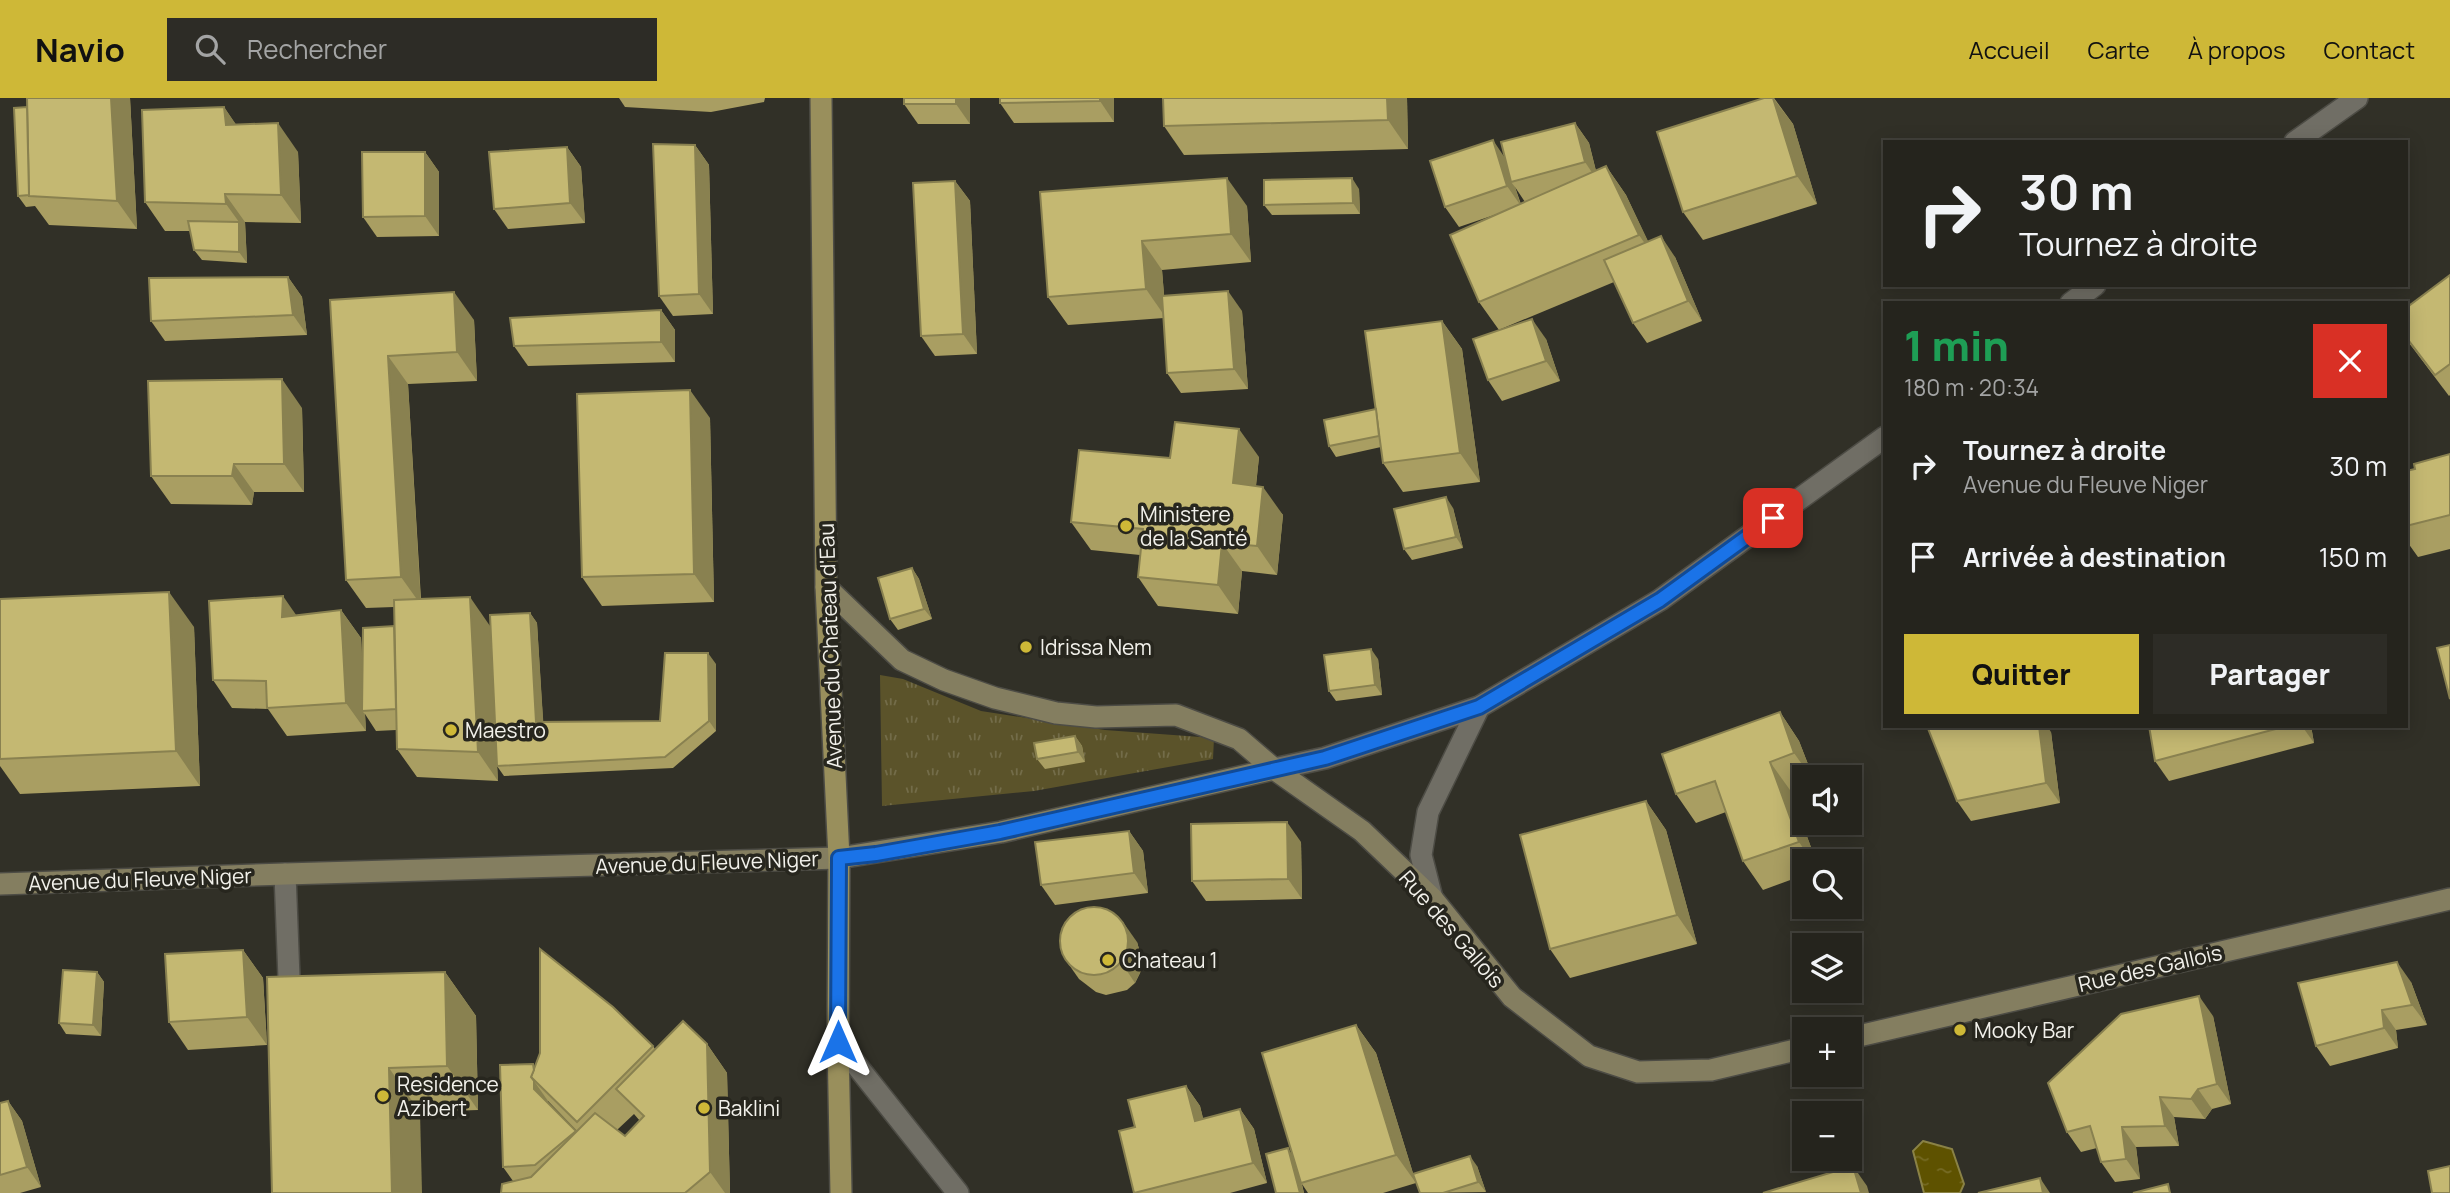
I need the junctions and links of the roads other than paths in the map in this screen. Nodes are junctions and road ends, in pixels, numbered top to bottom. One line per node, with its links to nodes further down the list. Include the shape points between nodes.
1 (821, 98): 7 (main road, Avenue du Chateau d'Eau)
2 (2357, 98): 3 (street)
3 (2298, 140)
4 (2092, 287): 5 (street)
5 (2074, 301)
6 (1883, 438): 8 (street, Avenue du Fleuve Niger, via 1660,600)
7 (825, 587): 9 (street, Rue des Gallois, via 902,660 944,680 1056,713 1177,715 1240,739); 10 (main road, Avenue du Chateau d'Eau)
8 (1479, 707): 9 (street, Avenue du Fleuve Niger, via 1325,758); 13 (street, via 1428,812 1421,855)
9 (1274, 769): 10 (street, Avenue du Fleuve Niger, via 1000,832); 13 (street, Rue des Gallois, via 1362,831)
10 (839, 858): 11 (street, Avenue du Fleuve Niger); 17 (main road, Avenue du Chateau d'Eau)
11 (285, 874): 12 (street, Avenue du Fleuve Niger); 15 (street)
12 (0, 884)
13 (1432, 898): 18 (street, Rue des Gallois, via 1512,998 1589,1056 1638,1072 1711,1070)
14 (2450, 899): 16 (street, Rue des Gallois)
15 (290, 1006)
16 (1862, 1035)
17 (838, 1042): 19 (main road, Avenue du Chateau d'Eau); 20 (street)
18 (1792, 1051)
19 (841, 1193)
20 (958, 1193)

